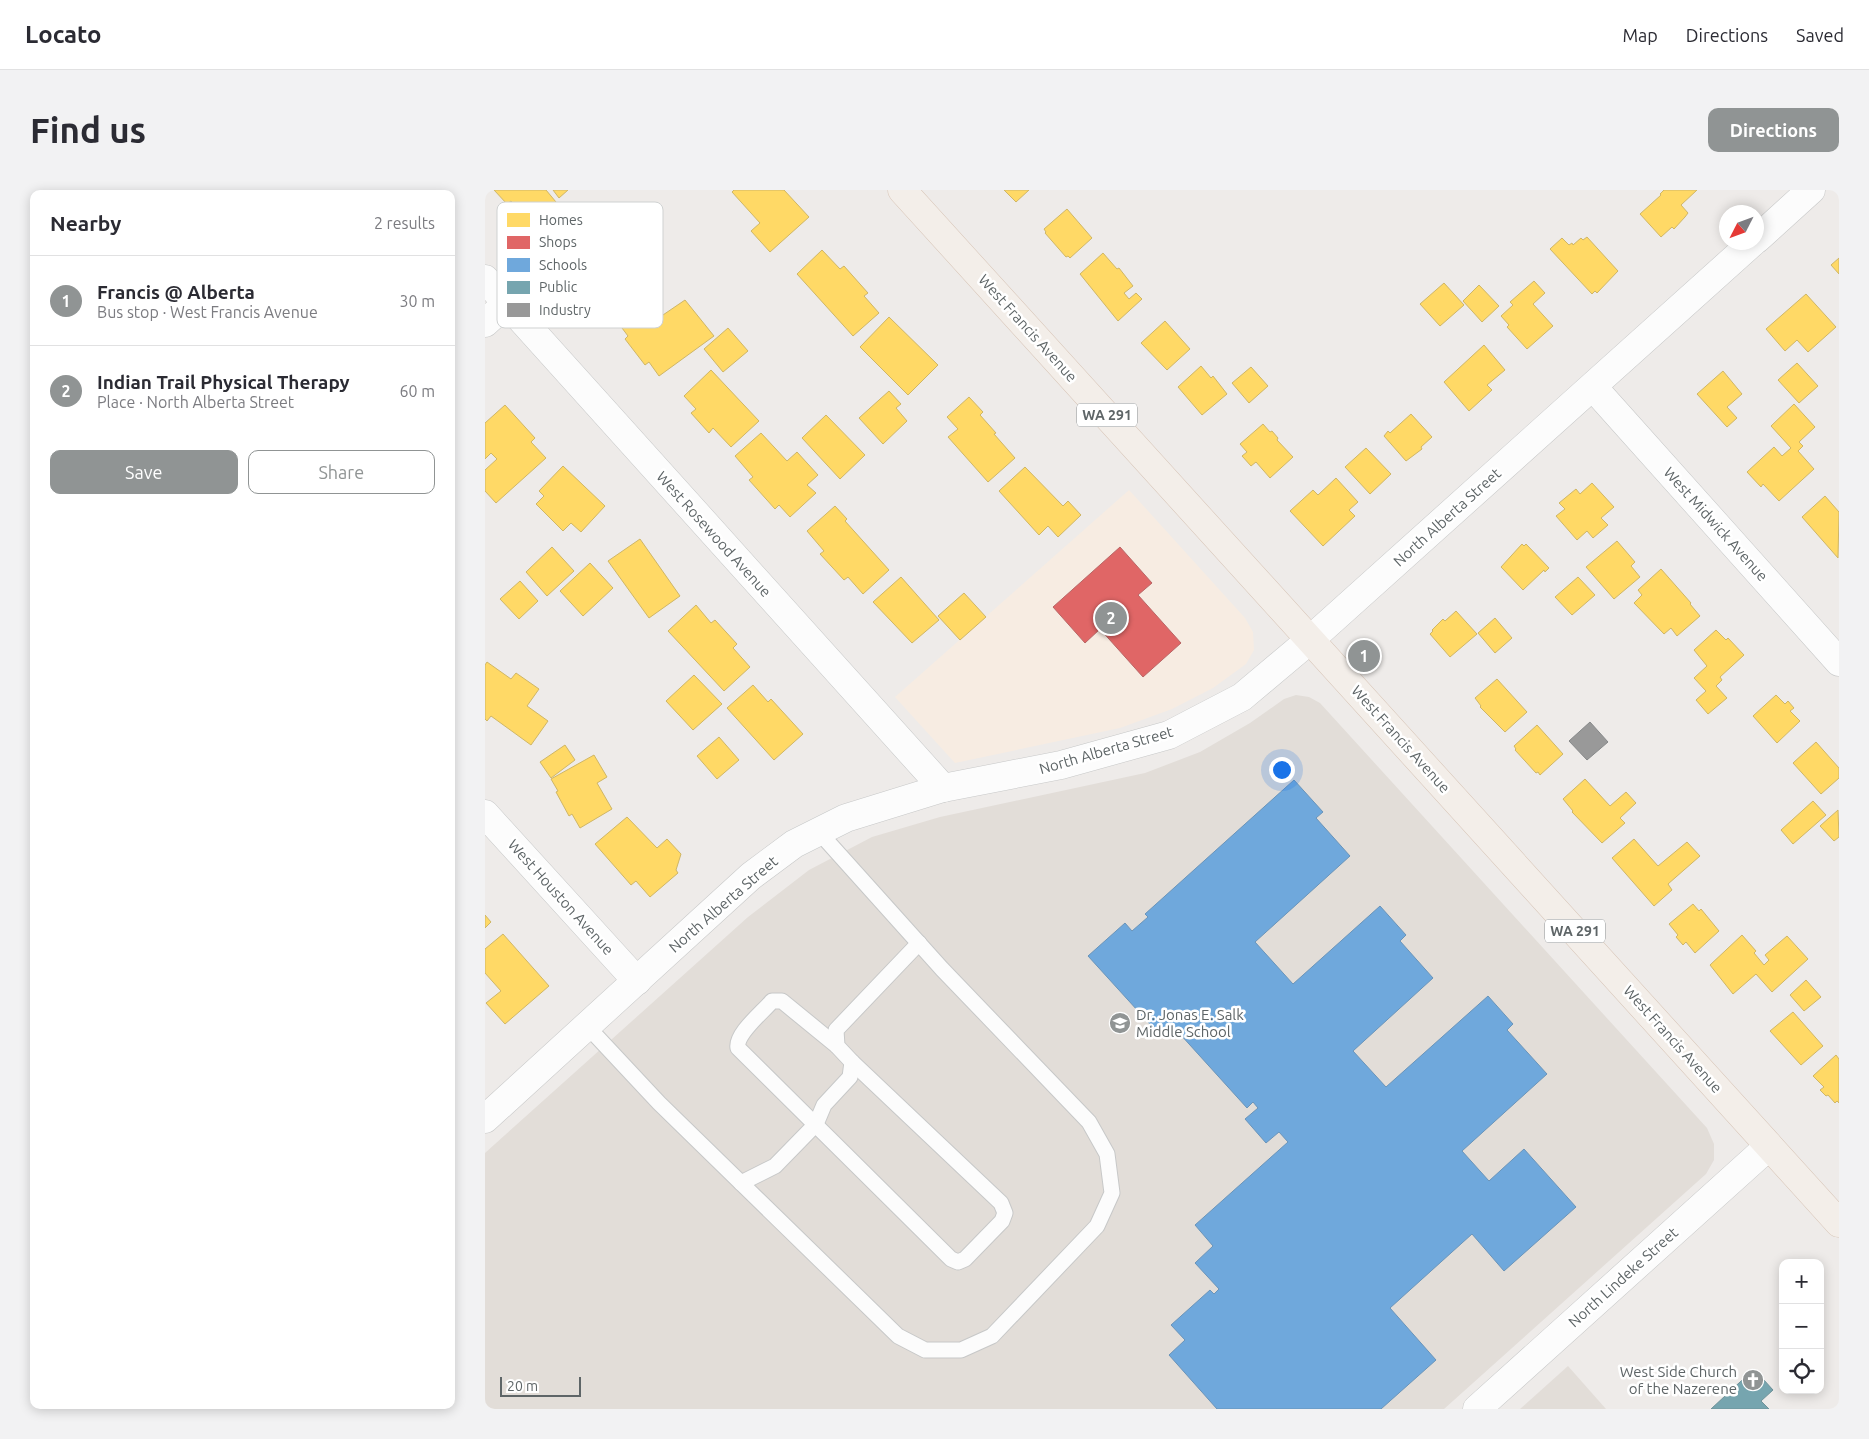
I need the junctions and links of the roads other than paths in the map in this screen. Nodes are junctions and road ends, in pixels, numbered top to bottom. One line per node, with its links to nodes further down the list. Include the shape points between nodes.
1 (902, 190): 11 (main road, West Francis Avenue / WA 291)
2 (1811, 190): 3 (street)
3 (1764, 233)
4 (1744, 250): 10 (street, North Alberta Street)
5 (485, 279): 6 (street, West Rosewood Avenue)
6 (497, 292)
7 (497, 312): 8 (street)
8 (485, 323)
9 (529, 328): 13 (street, West Rosewood Avenue)
10 (1593, 387): 11 (street, North Alberta Street); 12 (street, West Midwick Avenue)
11 (1311, 639): 13 (street, North Alberta Street, via 1242,697 1169,735 1061,765); 23 (main road, West Francis Avenue / WA 291)
12 (1839, 662)
13 (943, 788): 15 (street, North Alberta Street, via 846,818)
14 (485, 814): 17 (street, West Houston Avenue)
15 (819, 832): 16 (lane); 17 (street, North Alberta Street, via 794,844 751,876)
16 (919, 943): 19 (lane, via 836,1030); 24 (lane, via 1089,1122 1107,1154 1112,1193 1097,1226 993,1336 961,1350 925,1350 898,1336)
17 (637, 981): 18 (street, North Alberta Street)
18 (587, 1026): 21 (street, North Alberta Street); 24 (lane, via 659,1103)
19 (837, 1046): 20 (lane); 22 (lane, via 777,1000 772,1001 737,1041 738,1048)
20 (852, 1062): 22 (lane, via 850,1077 824,1105); 22 (lane, via 1001,1203 1005,1213 1002,1221 965,1259 958,1262 951,1259)
21 (485, 1119)
22 (816, 1124): 24 (lane, via 775,1166)
23 (1769, 1146): 25 (main road, West Francis Avenue / WA 291); 26 (street, North Lindeke Street)
24 (741, 1183)
25 (1839, 1222)
26 (1477, 1409)

